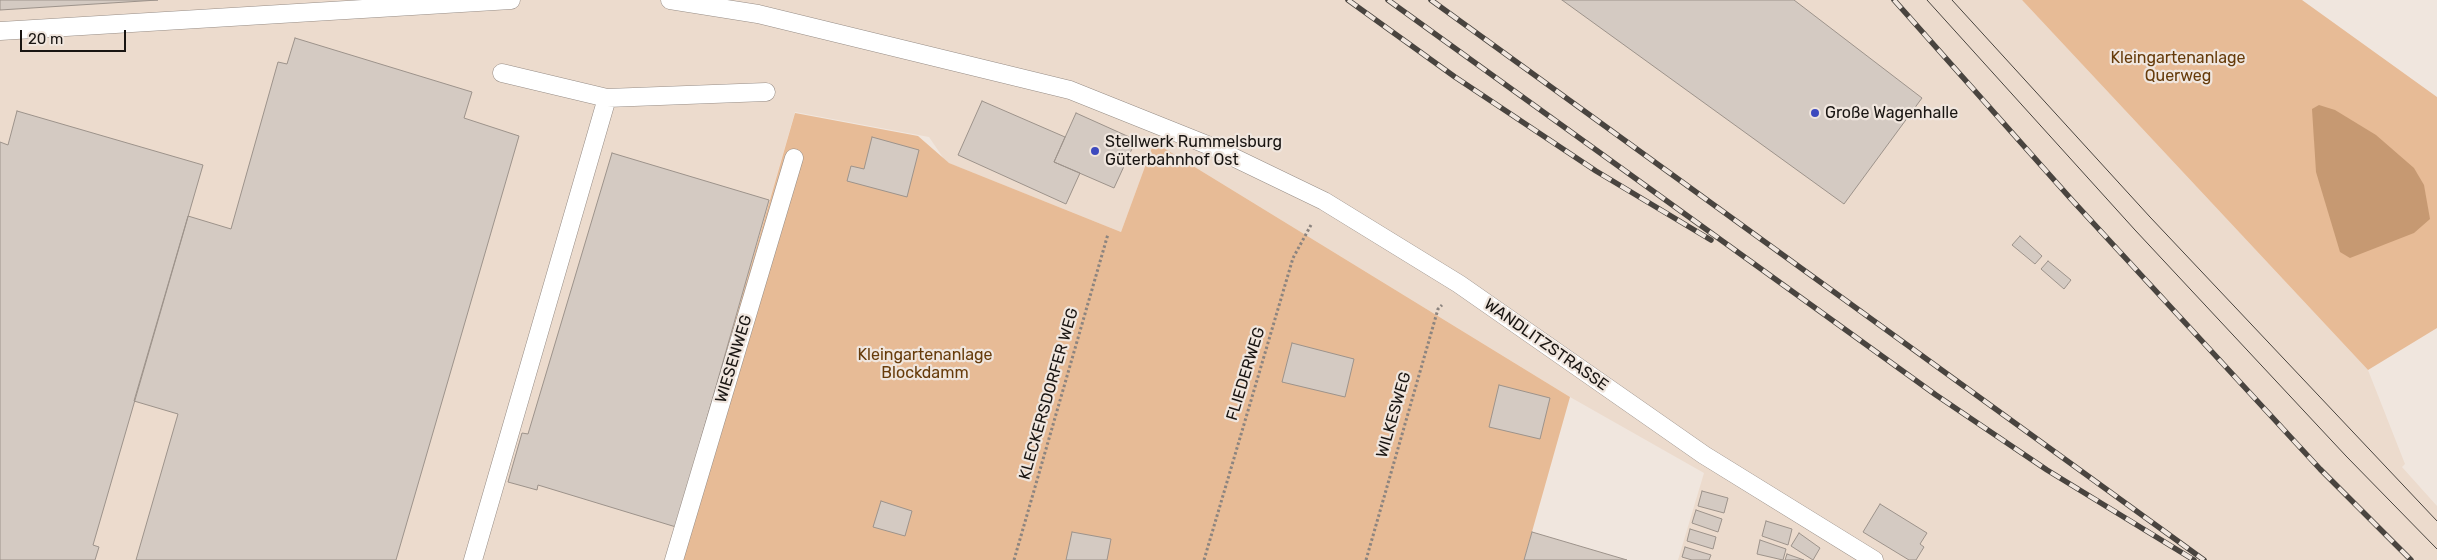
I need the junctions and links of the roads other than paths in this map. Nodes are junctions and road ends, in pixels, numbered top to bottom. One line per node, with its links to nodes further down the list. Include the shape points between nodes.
1 (511, 0): 3 (lane)
2 (670, 0): 10 (lane, WANDLITZSTRASSE, via 758,14 1070,90 1210,146 1324,201 1459,284 1704,455)
3 (0, 31)
4 (502, 73): 6 (lane)
5 (766, 92): 6 (lane)
6 (607, 98): 8 (lane)
7 (794, 158): 9 (lane, WIESENWEG)
8 (473, 560)
9 (674, 560)
10 (1874, 560)

